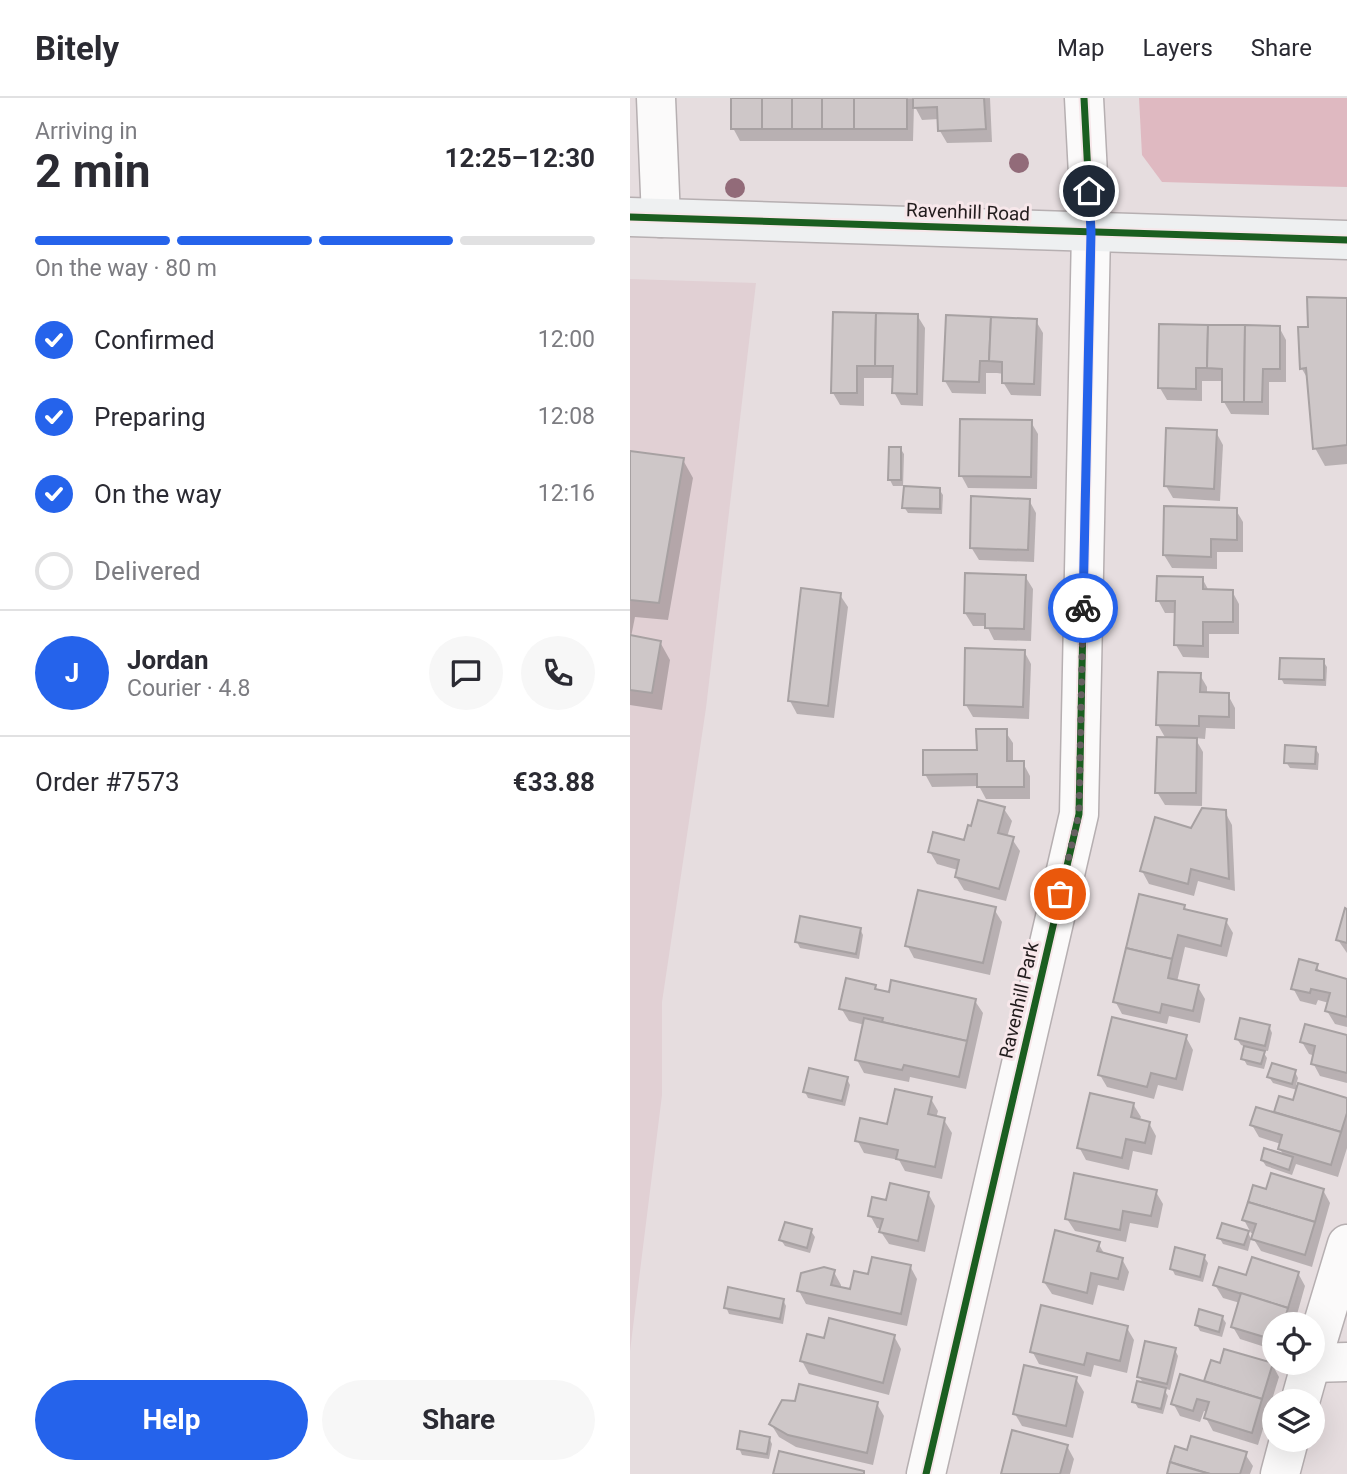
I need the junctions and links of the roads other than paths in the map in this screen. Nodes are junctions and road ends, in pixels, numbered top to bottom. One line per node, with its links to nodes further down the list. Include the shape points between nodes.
1 (656, 98): 3 (street)
2 (1084, 98): 4 (street, Ravenhill Park)
3 (645, 218): 4 (main road, Ravenhill Road)
4 (1091, 232): 5 (main road, Ravenhill Road); 11 (street, Ravenhill Park, via 1079,814)
5 (1347, 240)
6 (1347, 1244): 7 (street)
7 (1325, 1318)
8 (1325, 1362): 9 (street)
9 (1347, 1362)
10 (1286, 1452): 12 (street)
11 (926, 1474)
12 (1280, 1474)

